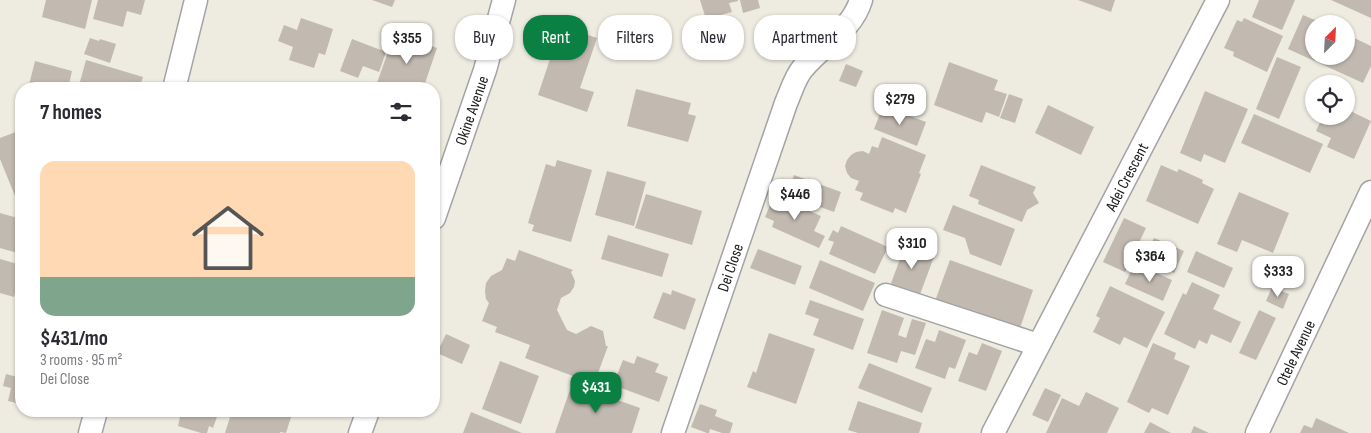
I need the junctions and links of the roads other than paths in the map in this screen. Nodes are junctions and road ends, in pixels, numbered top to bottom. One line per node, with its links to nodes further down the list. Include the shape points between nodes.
1 (196, 0): 5 (street)
2 (504, 0): 7 (street, Okine Avenue, via 485,70)
3 (861, 0): 14 (street, Dei Close, via 841,33 802,69 786,103)
4 (1218, 0): 9 (street, Adei Crescent)
5 (176, 82)
6 (1371, 192): 16 (street, Otele Avenue)
7 (440, 201)
8 (886, 295): 9 (street)
9 (1038, 345): 15 (street, Adei Crescent)
10 (94, 417): 12 (street)
11 (366, 417): 13 (street)
12 (90, 433)
13 (360, 433)
14 (673, 433)
15 (993, 433)
16 (1257, 433)

